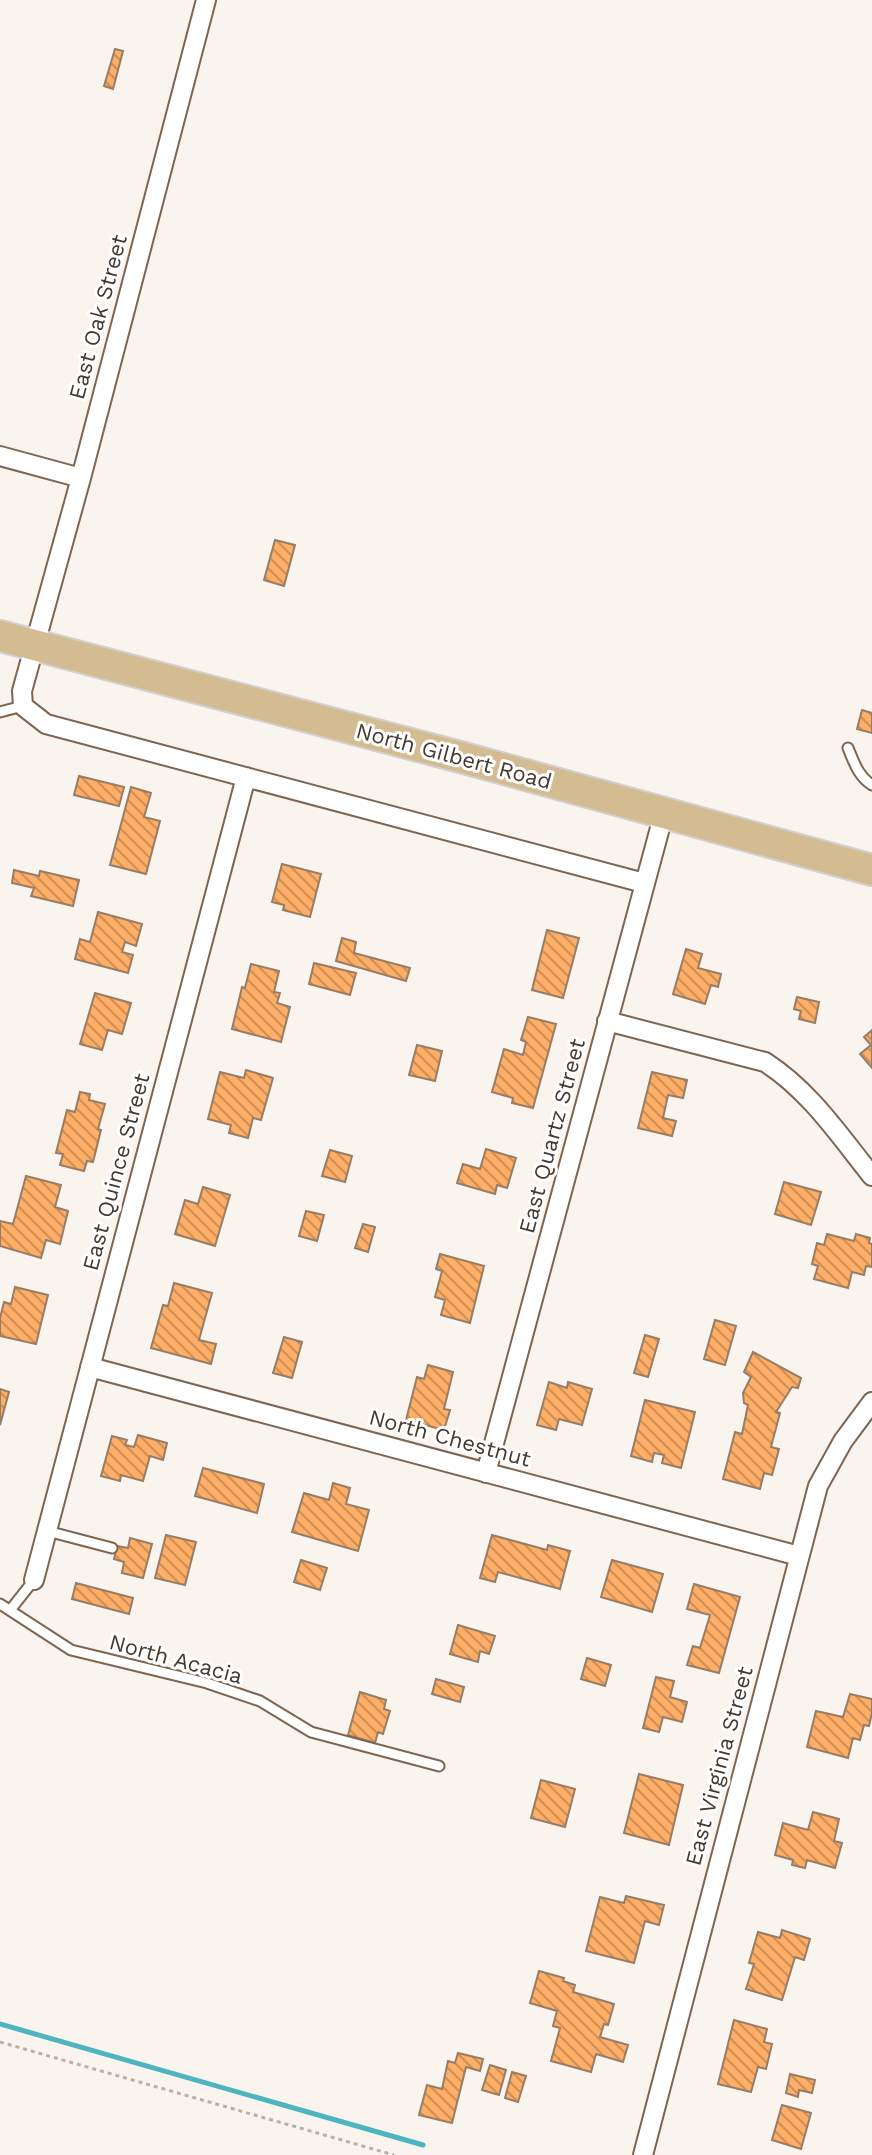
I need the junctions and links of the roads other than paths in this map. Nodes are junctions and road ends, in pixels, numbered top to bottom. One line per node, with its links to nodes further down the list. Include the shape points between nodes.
1 (206, 0): 3 (street, East Oak Street)
2 (0, 456): 3 (street)
3 (81, 478): 5 (street, East Oak Street)
4 (0, 636): 5 (main road, North Gilbert Road)
5 (34, 646): 6 (street); 11 (main road, North Gilbert Road)
6 (23, 706): 7 (lane); 9 (street, via 46,724)
7 (0, 712)
8 (848, 748): 10 (lane)
9 (246, 777): 13 (street); 16 (street, East Quince Street)
10 (872, 785)
11 (664, 813): 12 (main road, North Gilbert Road); 13 (street, East Quartz Street)
12 (872, 870)
13 (644, 883): 14 (street, East Quartz Street)
14 (607, 1021): 15 (street, via 765,1062 803,1091); 18 (street, East Quartz Street)
15 (872, 1176)
16 (90, 1367): 18 (street, North Chestnut); 19 (street, East Quince Street)
17 (872, 1402): 21 (street, East Virginia Street, via 818,1486)
18 (486, 1473): 21 (street, North Chestnut)
19 (47, 1531): 20 (lane); 22 (street, East Quince Street)
20 (112, 1548)
21 (799, 1556): 26 (street, East Virginia Street)
22 (34, 1580): 24 (lane)
23 (0, 1604): 24 (lane, North Acacia)
24 (11, 1609): 25 (lane, North Acacia, via 71,1650 207,1683 260,1701 311,1732)
25 (439, 1766)
26 (643, 2155)

